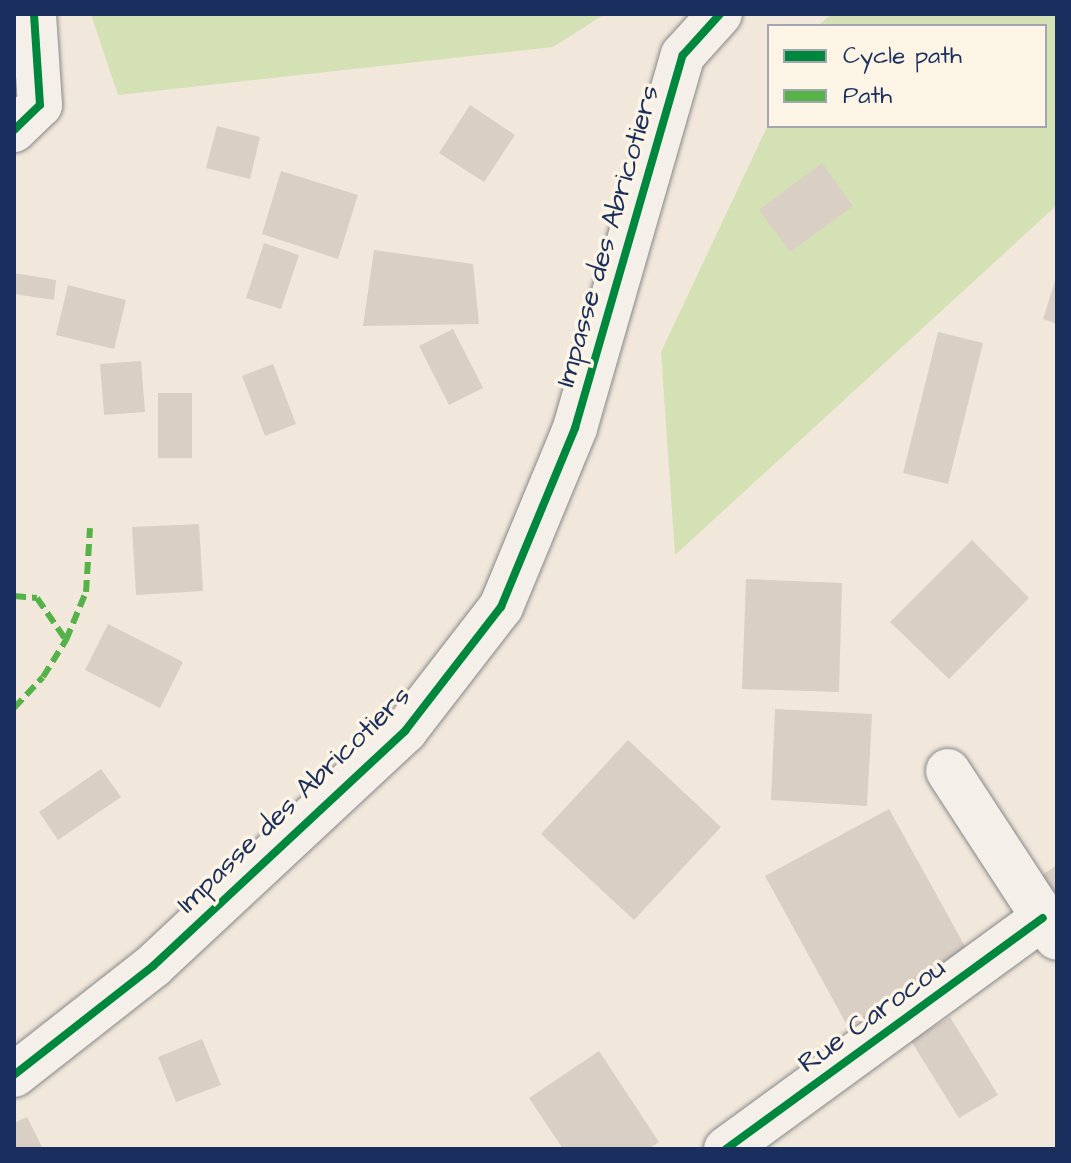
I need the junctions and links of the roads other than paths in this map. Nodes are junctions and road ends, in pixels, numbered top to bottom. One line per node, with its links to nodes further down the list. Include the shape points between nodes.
1 (34, 14): 3 (street, via 40,105)
2 (720, 14): 6 (street, Impasse des Abricotiers, via 683,55 575,428 501,607 405,731 153,966)
3 (14, 130)
4 (948, 771): 5 (street)
5 (1050, 928): 7 (street, Rue Carocou)
6 (14, 1075)
7 (726, 1149)

